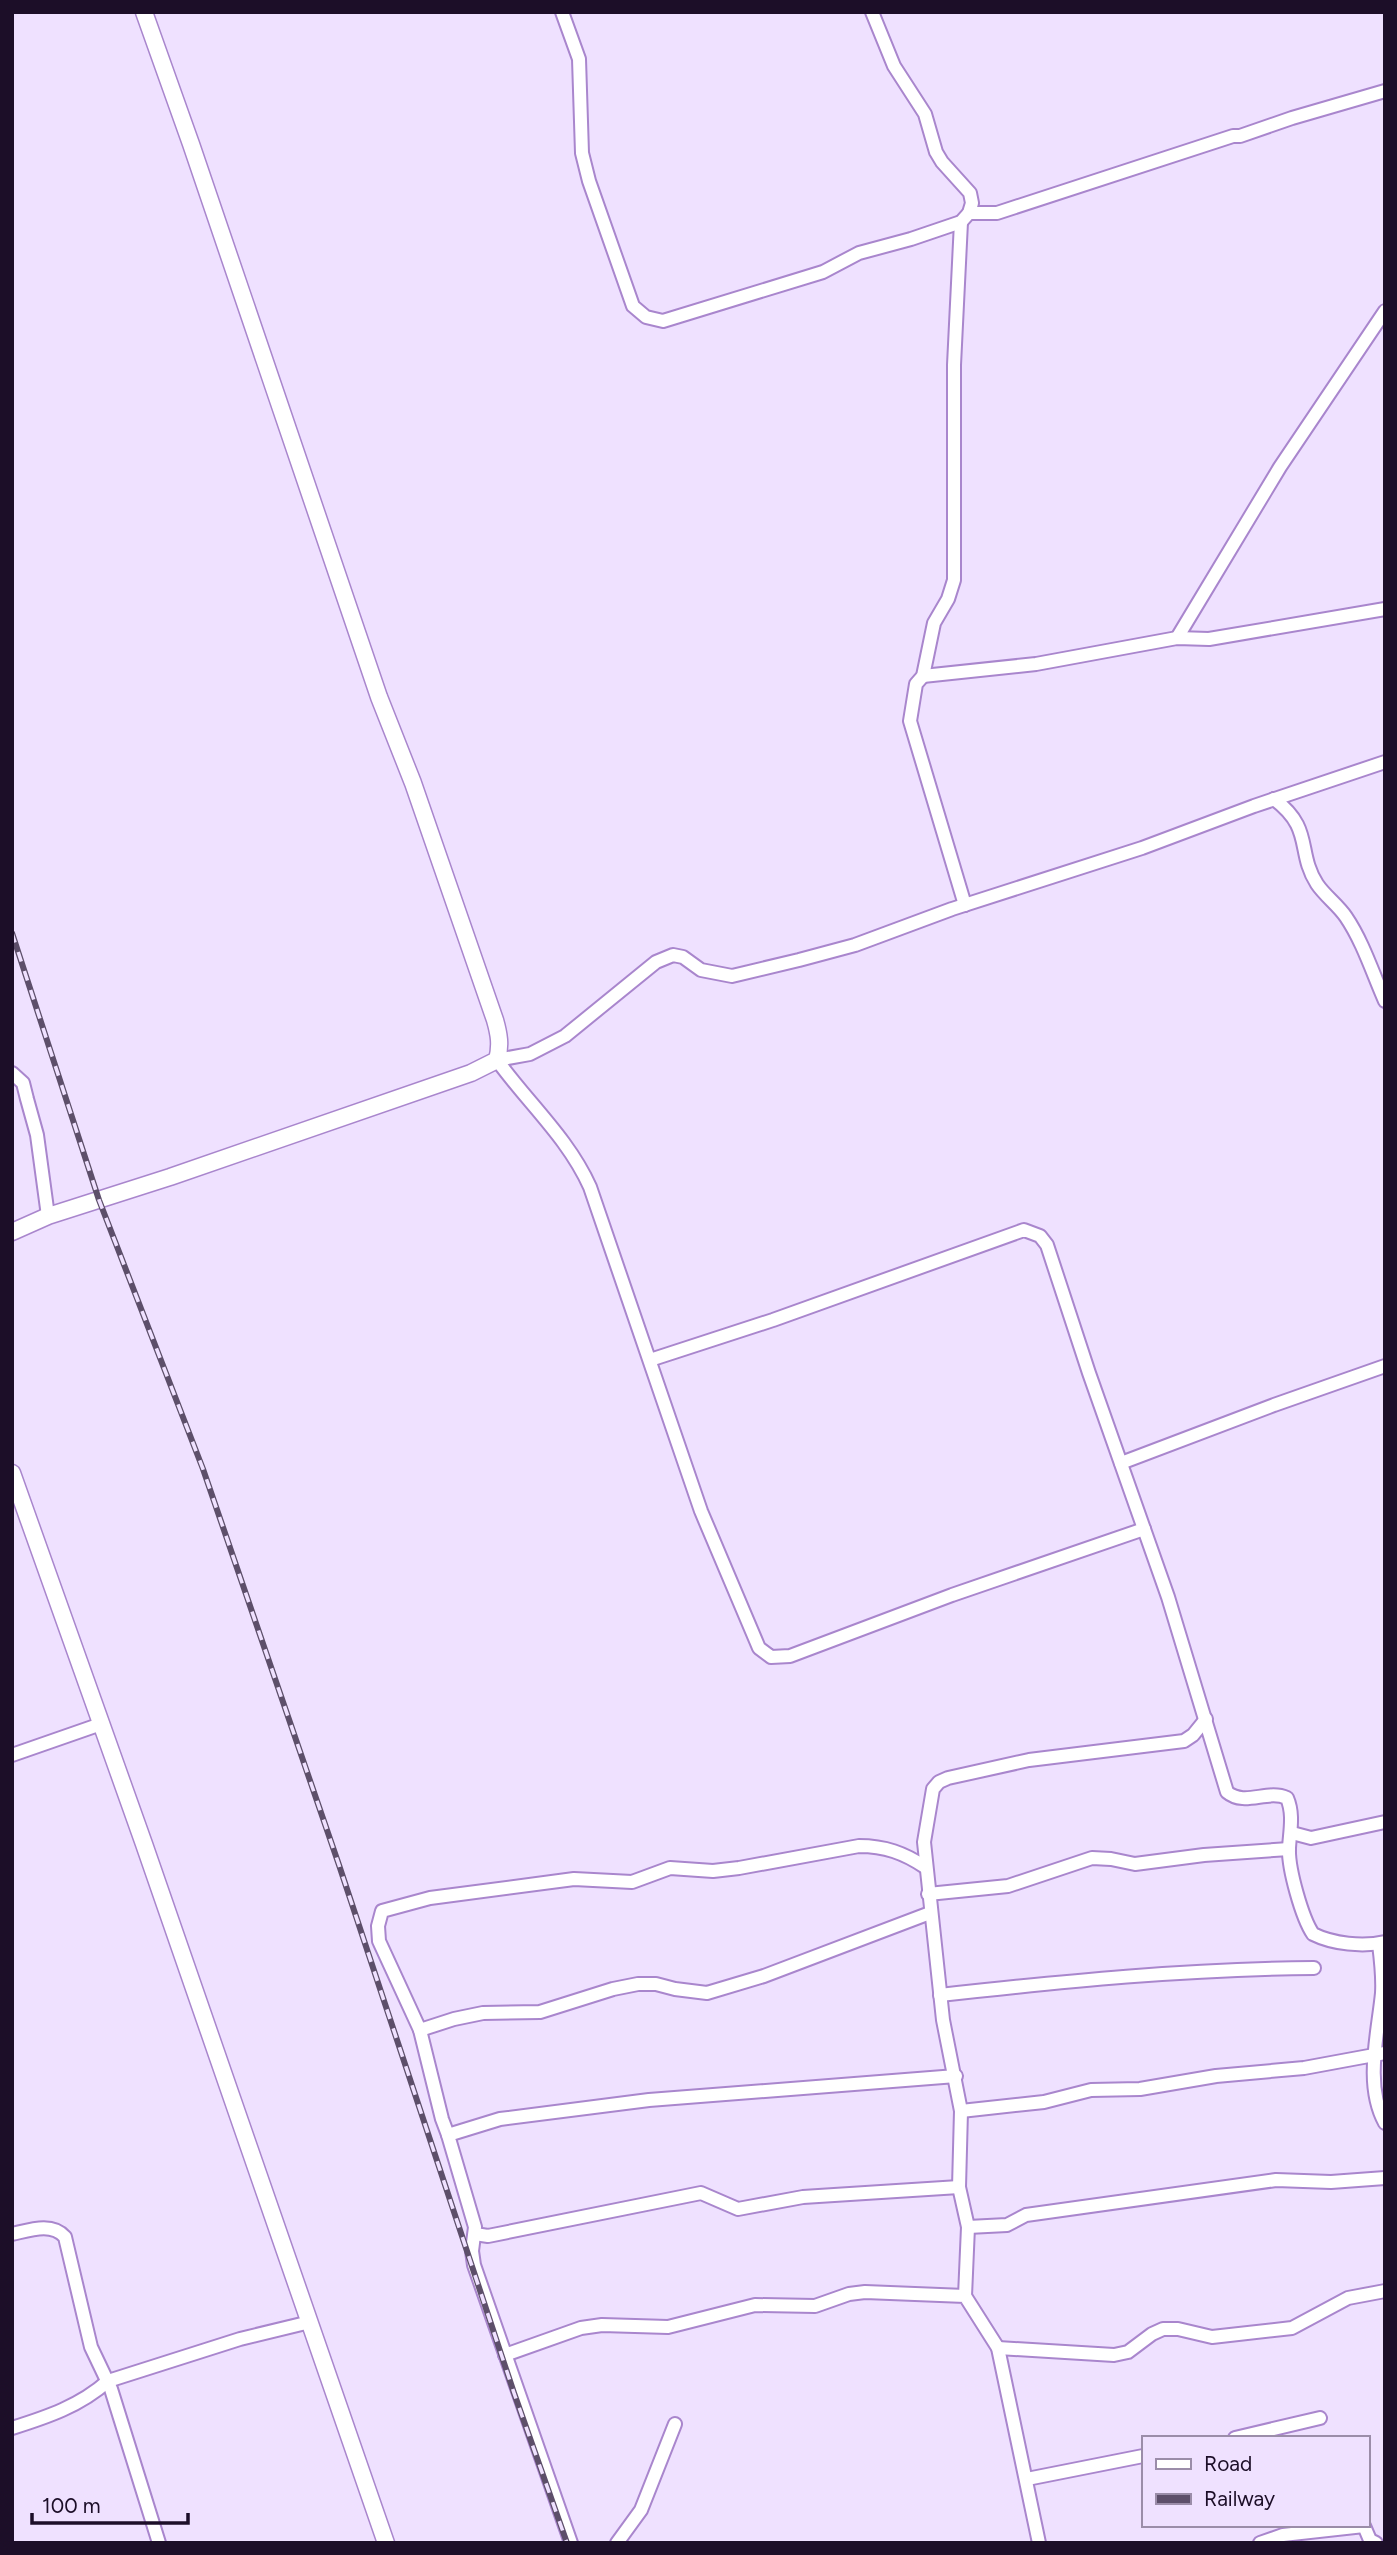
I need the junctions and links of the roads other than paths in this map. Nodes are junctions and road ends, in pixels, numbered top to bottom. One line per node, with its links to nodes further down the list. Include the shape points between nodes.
1 (144, 12): 14 (street, via 495,1020 500,1040)
2 (562, 12): 5 (street, via 579,59 582,153 589,181 633,306 646,317 663,321 823,272 859,253)
3 (872, 12): 5 (street, via 894,66 925,114 936,152 970,193 972,203)
4 (1385, 91): 5 (street, via 997,212)
5 (965, 218): 9 (street, via 954,365 954,580 934,623)
6 (1385, 311): 8 (street, via 1280,467)
7 (1385, 609): 8 (street, via 1209,639)
8 (1177, 638): 9 (street, via 1036,664)
9 (923, 677): 12 (street, via 916,684 909,721)
10 (1385, 762): 11 (street)
11 (1274, 799): 12 (street, via 1142,848); 13 (street, via 1296,823 1317,885 1346,917)
12 (965, 905): 14 (street, via 855,945 732,976 701,970 683,957 667,956 565,1036 530,1054)
13 (1385, 1002)
14 (497, 1060): 16 (street, via 453,1080); 18 (street, via 580,1164)
15 (12, 1073): 16 (street, via 23,1083 37,1135)
16 (48, 1216): 17 (street)
17 (12, 1232)
18 (650, 1360): 20 (street, via 1024,1230 1048,1245); 22 (street, via 706,1524 759,1648 771,1657 790,1656)
19 (1385, 1366): 20 (street)
20 (1121, 1463): 22 (street)
21 (12, 1473): 24 (street)
22 (1144, 1529): 23 (street)
23 (1206, 1719): 27 (street, via 1227,1791 1240,1800 1267,1795 1287,1798); 29 (street, via 1184,1741 1030,1760 939,1782 933,1789 924,1842)
24 (102, 1724): 25 (street); 48 (street)
25 (12, 1755)
26 (1385, 1822): 27 (street, via 1311,1838)
27 (1292, 1833): 28 (street)
28 (1289, 1849): 30 (street, via 1135,1864 1092,1858 1008,1886); 32 (street, via 1313,1934 1332,1941)
29 (925, 1867): 30 (street); 35 (street, via 899,1852 859,1846 739,1868 670,1868 632,1882 546,1882 430,1898 382,1911 379,1941)
30 (928, 1895): 31 (street)
31 (930, 1913): 34 (street); 35 (street, via 707,1993 638,1984 540,2012 483,2013)
32 (1382, 1943): 36 (street)
33 (1314, 1968): 34 (street, via 1104,1977)
34 (940, 1995): 37 (street)
35 (420, 2030): 40 (street)
36 (1380, 2054): 38 (street, via 1304,2068 1091,2091 1044,2102); 39 (street, via 1376,2101)
37 (956, 2076): 38 (street); 40 (street, via 649,2100 500,2119)
38 (961, 2111): 42 (street)
39 (1385, 2123)
40 (448, 2135): 45 (street)
41 (1385, 2178): 43 (street, via 1276,2180 1026,2215 1007,2225)
42 (959, 2187): 43 (street); 45 (street, via 803,2197 738,2210 701,2193 488,2236)
43 (968, 2227): 47 (street)
44 (12, 2234): 51 (street, via 47,2227 60,2230 65,2237 91,2347)
45 (475, 2234): 50 (street, via 474,2265)
46 (1385, 2291): 49 (street, via 1348,2298 1292,2328 1212,2337 1163,2329 1128,2352 1114,2355)
47 (965, 2296): 49 (street); 50 (street, via 865,2292 814,2305 755,2305 668,2328 581,2328)
48 (310, 2322): 51 (street); 61 (street)
49 (998, 2348): 57 (street)
50 (505, 2356): 62 (street)
51 (108, 2381): 54 (street, via 77,2403); 60 (street)
52 (1320, 2418): 55 (street)
53 (675, 2424): 63 (street, via 641,2510)
54 (12, 2428)
55 (1244, 2436)
56 (1142, 2456): 57 (street)
57 (1027, 2479): 64 (street)
58 (1355, 2527): 65 (street, via 1283,2535)
59 (1364, 2527): 66 (street)
60 (159, 2543)
61 (386, 2543)
62 (570, 2543)
63 (617, 2543)
64 (1039, 2543)
65 (1260, 2543)
66 (1376, 2543)

